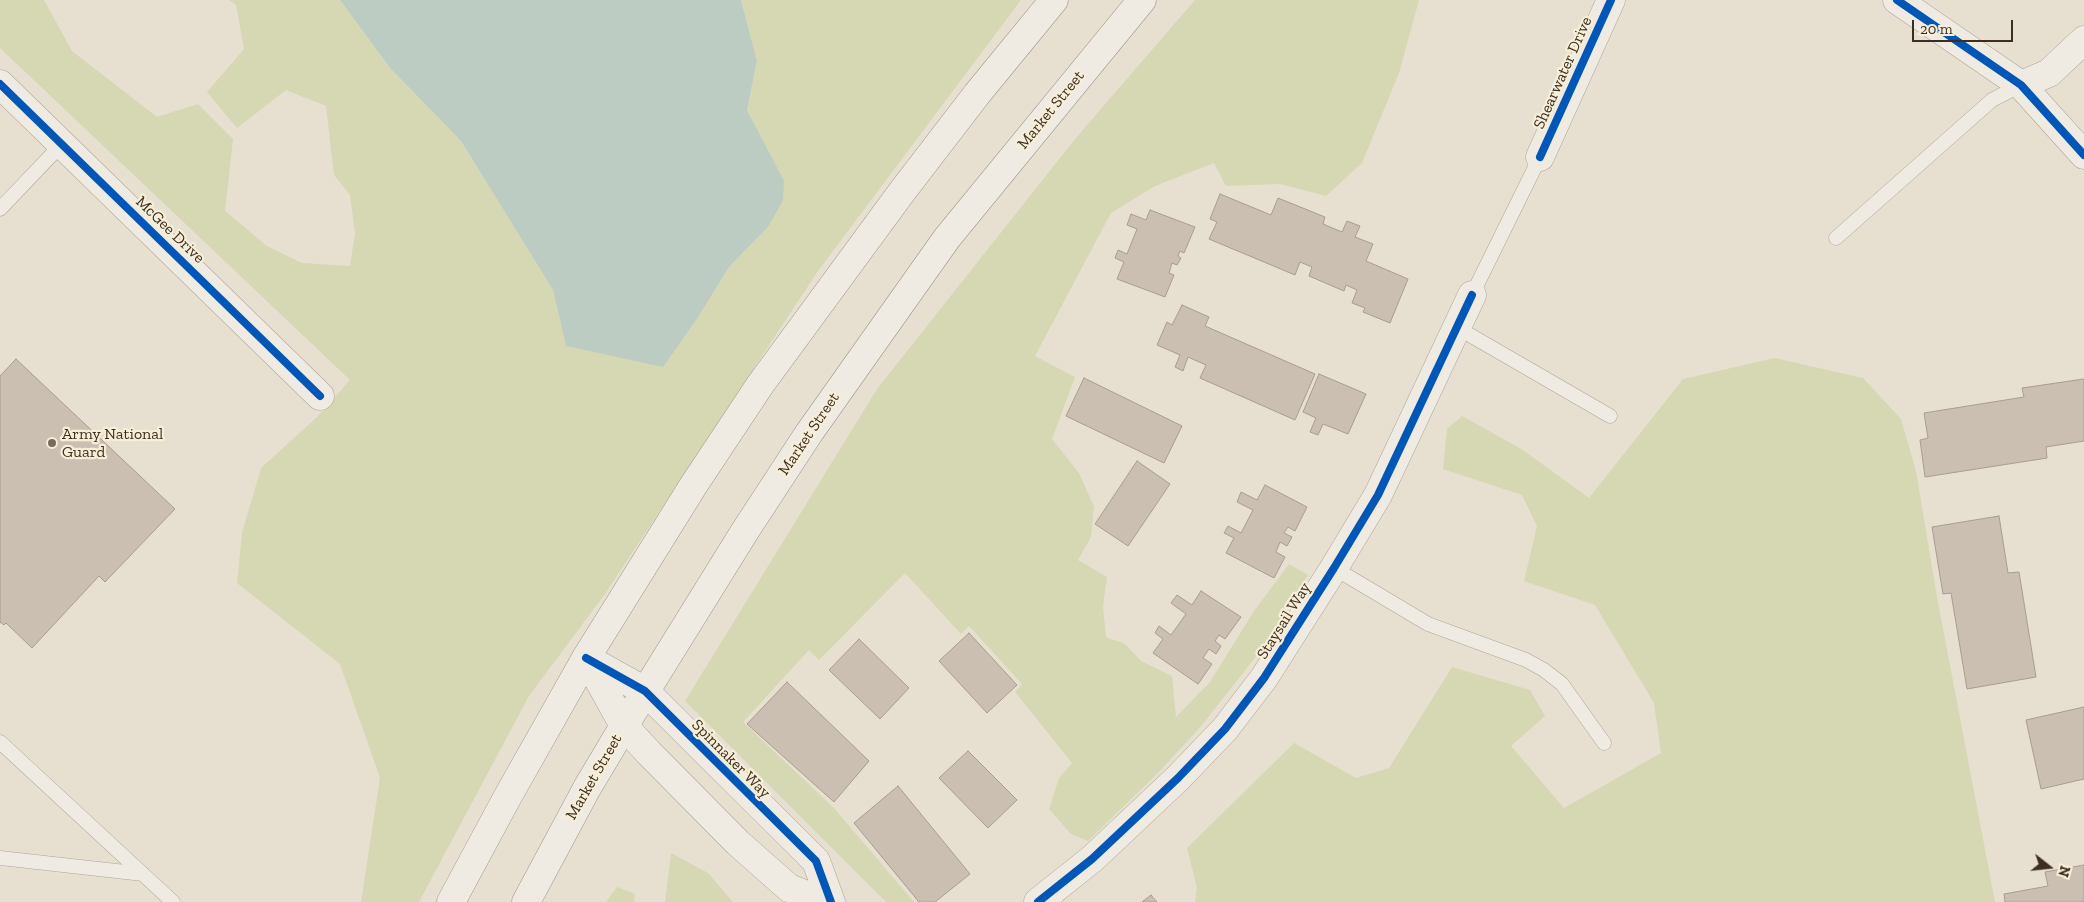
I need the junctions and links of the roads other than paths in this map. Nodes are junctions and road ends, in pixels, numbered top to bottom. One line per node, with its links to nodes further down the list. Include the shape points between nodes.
1 (1054, 0): 18 (street, via 901,193 760,385)
2 (1142, 0): 19 (street, Market Street, via 947,238 877,334 750,523)
3 (1611, 0): 10 (street, Shearwater Drive)
4 (1897, 0): 7 (street)
5 (2084, 40): 7 (street, via 2049,73)
6 (0, 84): 8 (street, McGee Drive)
7 (2021, 85): 9 (street); 12 (lane, via 1992,100)
8 (62, 144): 11 (lane); 15 (street, McGee Drive)
9 (2084, 155)
10 (1540, 158): 13 (lane)
11 (0, 209)
12 (1836, 238)
13 (1472, 295): 14 (street, Staysail Way)
14 (1456, 327): 16 (lane); 17 (street, Staysail Way, via 1378,494)
15 (320, 396)
16 (1610, 416)
17 (1334, 568): 22 (lane, via 1428,624 1526,660 1544,670 1562,684); 30 (street, Staysail Way, via 1264,678 1225,728 1178,778 1092,859)
18 (586, 658): 19 (street, Spinnaker Way); 20 (street); 26 (street)
19 (645, 692): 20 (street, Market Street); 29 (street, Spinnaker Way, via 816,861)
20 (624, 726): 27 (street, Market Street); 28 (street, via 738,843 789,888)
21 (0, 742): 24 (lane)
22 (1604, 743)
23 (0, 858): 24 (lane)
24 (143, 874): 25 (lane)
25 (173, 902)
26 (451, 902)
27 (526, 902)
28 (824, 902)
29 (831, 902)
30 (1038, 902)

